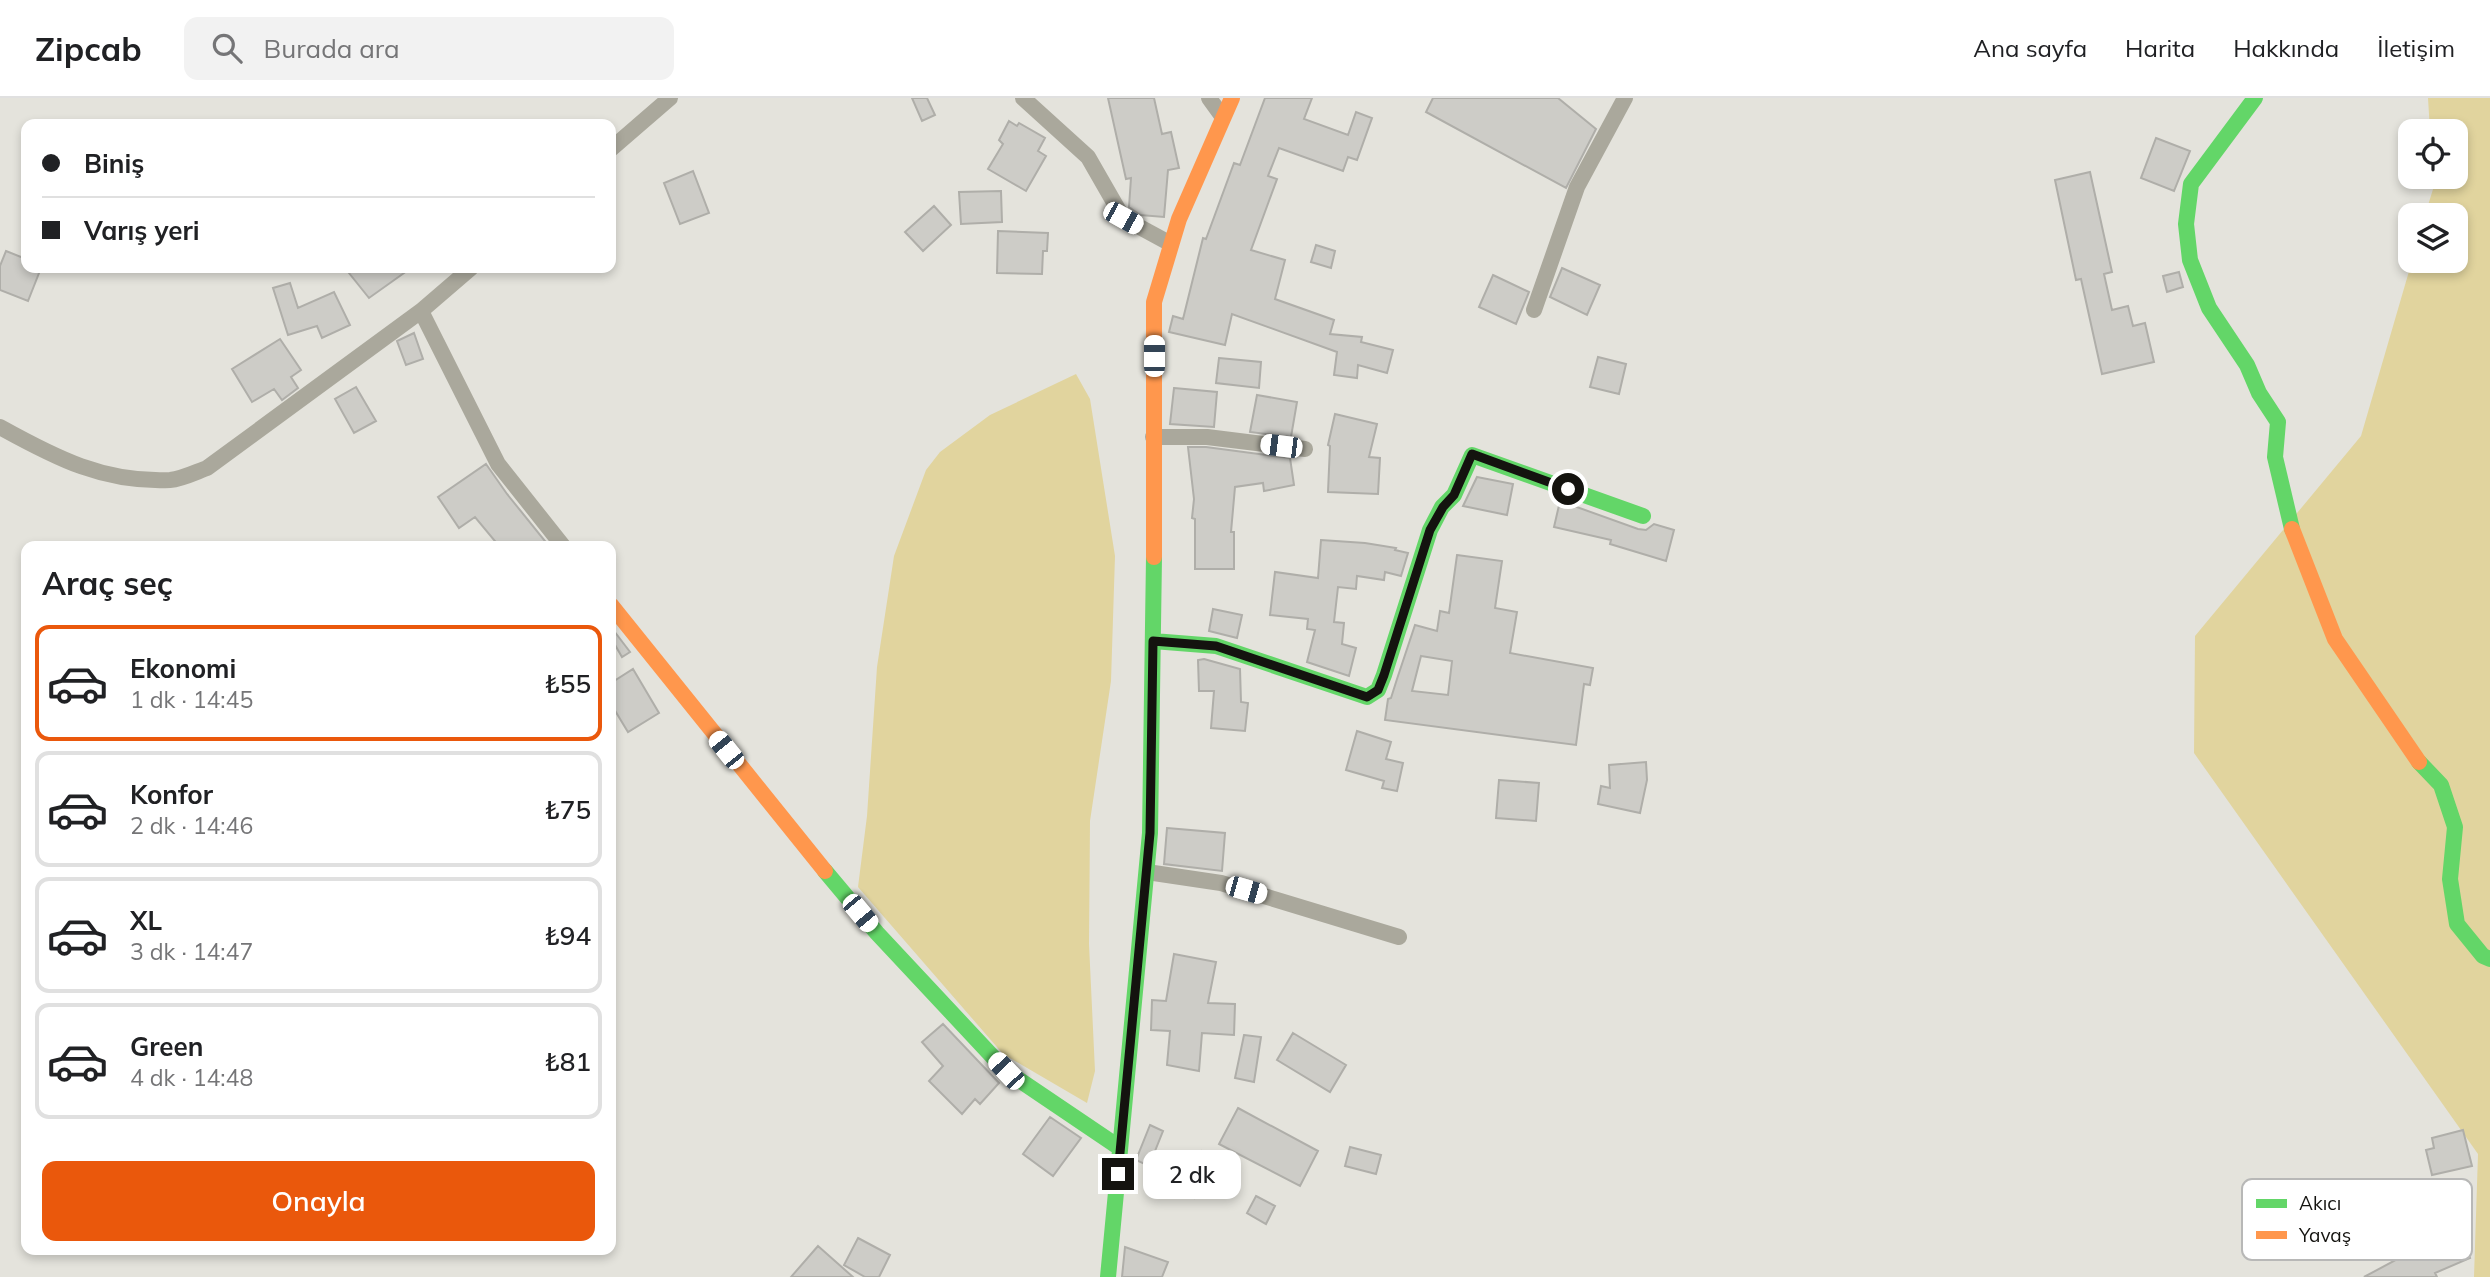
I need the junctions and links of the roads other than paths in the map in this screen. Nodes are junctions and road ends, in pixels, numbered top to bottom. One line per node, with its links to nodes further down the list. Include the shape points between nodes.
1 (670, 98): 8 (street)
2 (1023, 98): 9 (street, via 1088,157 1123,218)
3 (1209, 98): 7 (street)
4 (1232, 98): 7 (street)
5 (1625, 98): 11 (street, via 1577,187)
6 (2255, 98): 22 (street, via 2191,184 2186,224 2190,260 2209,308 2278,422 2275,457 2289,522 2335,639 2414,757 2441,785 2455,827 2450,879 2457,924)
7 (1222, 116): 9 (street)
8 (616, 145)
9 (1171, 244): 14 (street, via 1154,302)
10 (465, 273): 12 (street)
11 (1534, 310)
12 (421, 311): 13 (street, via 207,468 173,480 106,475 49,454); 17 (street, via 498,464)
13 (0, 426)
14 (1153, 437): 15 (street, via 1207,437); 19 (street)
15 (1305, 449)
16 (1643, 516): 19 (street, via 1472,454 1454,495 1430,530 1384,675 1378,690 1367,697 1216,646)
17 (560, 541)
18 (616, 611): 23 (street, via 895,953 1006,1071)
19 (1153, 641): 20 (street)
20 (1146, 872): 21 (street, via 1221,883); 23 (street)
21 (1399, 937)
22 (2490, 959)
23 (1120, 1148): 24 (street)
24 (1108, 1277)

